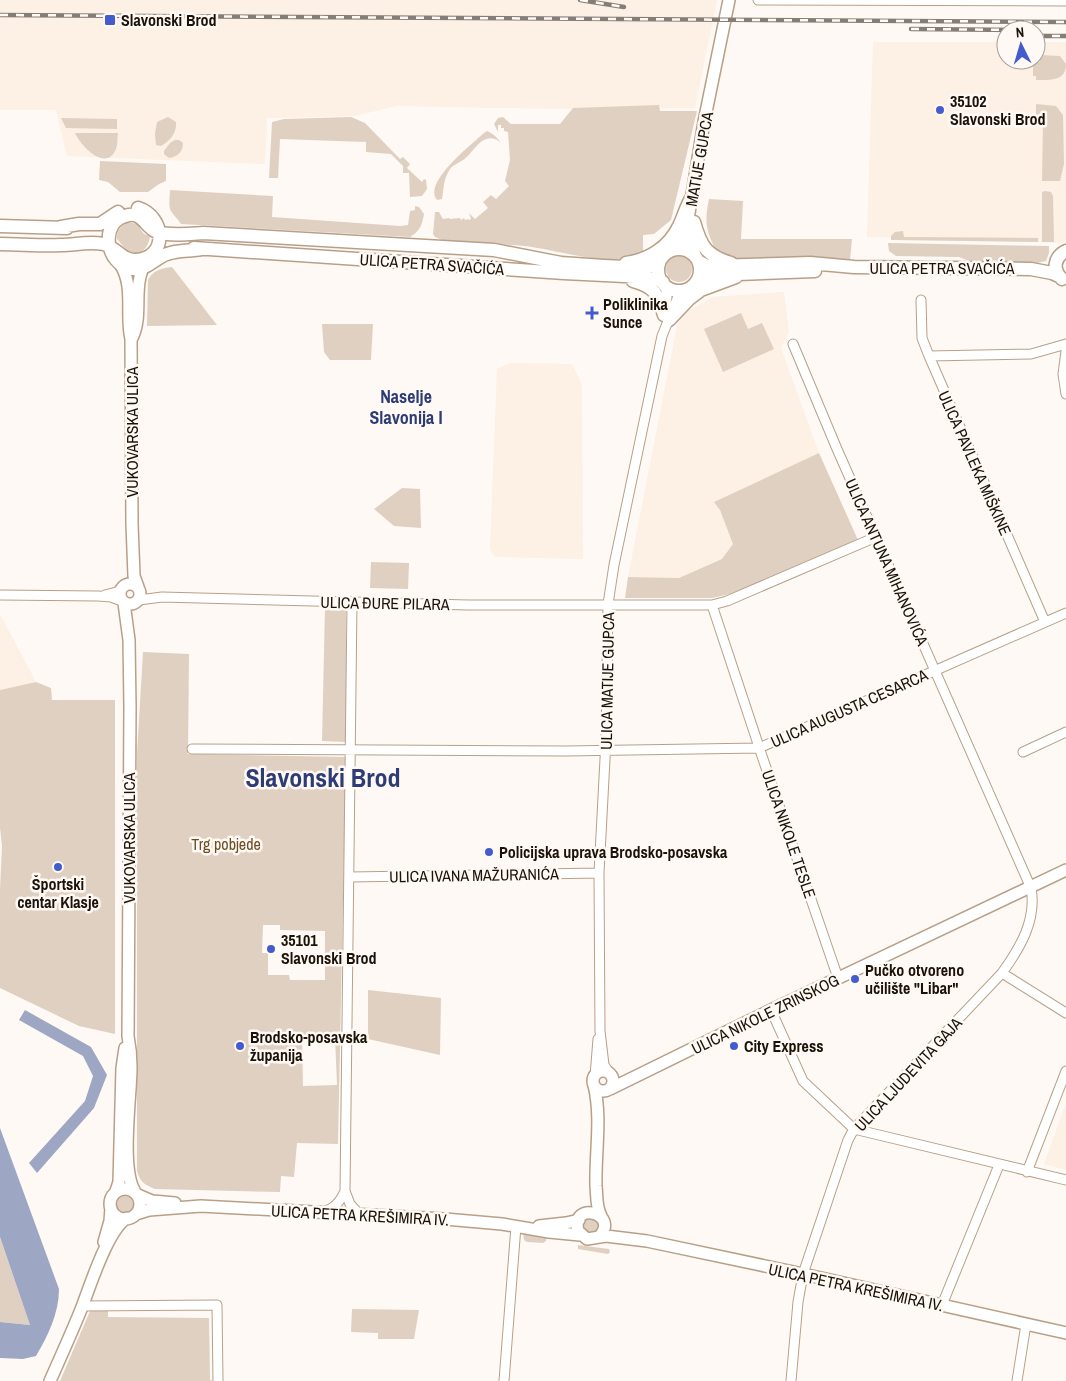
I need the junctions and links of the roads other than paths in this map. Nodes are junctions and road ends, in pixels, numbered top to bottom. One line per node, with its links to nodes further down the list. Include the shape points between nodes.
1 (729, 0): 5 (main road)
2 (758, 0): 3 (street)
3 (983, 0): 4 (street)
4 (1066, 1)
5 (709, 101): 6 (main road, MATIJE GUPCA); 7 (main road, MATIJE GUPCA, via 709,143)
6 (692, 197): 13 (main road, MATIJE GUPCA, via 684,235); 24 (main road, via 676,233 662,249)
7 (694, 222): 18 (main road, MATIJE GUPCA, via 692,243); 23 (main road, via 708,252)
8 (113, 225): 10 (main road, via 93,230); 11 (main road, via 124,217 135,215 149,226); 14 (main road, via 109,235)
9 (0, 226): 10 (main road)
10 (61, 227): 11 (main road, via 100,224 119,212 138,208 148,213)
11 (159, 228): 16 (main road, via 160,240); 24 (main road, ULICA PETRA SVAČIĆA, via 494,250)
12 (0, 244): 14 (main road, via 90,243)
13 (674, 249): 18 (main road, via 685,250); 20 (main road, via 664,255)
14 (110, 250): 16 (main road, via 128,259 139,260); 19 (main road)
15 (201, 250): 16 (main road, via 171,246); 21 (main road, via 165,255); 24 (main road, ULICA PETRA SVAČIĆA)
16 (152, 253): 21 (main road, VUKOVARSKA ULICA)
17 (1062, 254): 22 (main road, ULICA PETRA SVAČIĆA, via 1046,265); 26 (main road, via 1055,267)
18 (696, 258): 23 (main road, ULICA PETRA SVAČIĆA, via 707,266); 25 (main road, via 700,273)
19 (120, 264): 21 (main road, via 131,269); 31 (main road, VUKOVARSKA ULICA, via 127,281)
20 (659, 264): 24 (main road, ULICA PETRA SVAČIĆA); 27 (main road)
21 (142, 268): 31 (main road, VUKOVARSKA ULICA, via 138,280 136,327)
22 (1031, 269): 23 (main road, ULICA PETRA SVAČIĆA, via 854,267 827,271); 26 (main road, ULICA PETRA SVAČIĆA, via 1052,273)
23 (742, 270): 25 (main road, ULICA PETRA SVAČIĆA); 30 (main road, via 726,282 701,290)
24 (608, 271): 27 (main road, ULICA PETRA SVAČIĆA, via 652,278); 30 (main road, via 650,287)
25 (698, 279): 28 (main road)
26 (1063, 281)
27 (664, 284): 28 (main road); 30 (street, ULICA MATIJE GUPCA)
28 (684, 290): 30 (street, ULICA MATIJE GUPCA)
29 (921, 300): 35 (street, ULICA PAVLEKA MIŠKINE, via 922,338)
30 (666, 318): 43 (street, ULICA MATIJE GUPCA)
31 (131, 339): 37 (main road, VUKOVARSKA ULICA)
32 (793, 344): 38 (street, ULICA ANTUNA MIHANOVIĆA)
33 (1066, 344): 35 (street, via 1031,354)
34 (1066, 351): 36 (street, via 1063,374)
35 (928, 356): 46 (street, ULICA PAVLEKA MIŠKINE)
36 (1066, 394)
37 (132, 524): 40 (main road, VUKOVARSKA ULICA); 41 (main road, VUKOVARSKA ULICA)
38 (876, 537): 44 (street, ULICA ĐURE PILARA); 48 (street, ULICA ANTUNA MIHANOVIĆA)
39 (0, 595): 41 (street)
40 (138, 595): 41 (main road, via 131,605); 41 (main road, via 128,584); 42 (street, ULICA ĐURE PILARA); 47 (main road, VUKOVARSKA ULICA)
41 (122, 596): 47 (main road, VUKOVARSKA ULICA)
42 (352, 602): 43 (street, ULICA ĐURE PILARA); 52 (street)
43 (608, 604): 44 (street, ULICA ĐURE PILARA); 53 (street, ULICA MATIJE GUPCA)
44 (712, 605): 50 (street, ULICA NIKOLE TESLE)
45 (1066, 612): 46 (street, ULICA AUGUSTA CESARCA)
46 (1045, 622): 48 (street, ULICA AUGUSTA CESARCA)
47 (129, 640): 64 (main road, VUKOVARSKA ULICA)
48 (935, 670): 50 (street, ULICA AUGUSTA CESARCA); 58 (street, ULICA ANTUNA MIHANOVIĆA)
49 (1066, 732): 54 (street)
50 (759, 748): 53 (street, ULICA AUGUSTA CESARCA); 60 (street, ULICA NIKOLE TESLE)
51 (192, 749): 52 (street)
52 (350, 750): 53 (street, ULICA AUGUSTA CESARCA); 57 (street)
53 (606, 751): 56 (street, ULICA MATIJE GUPCA)
54 (1023, 752)
55 (1066, 870): 58 (main road, ULICA NIKOLE ZRINSKOG)
56 (599, 873): 57 (street, ULICA IVANA MAŽURANIĆA); 63 (street, ULICA MATIJE GUPCA)
57 (348, 877): 76 (street)
58 (1031, 888): 59 (street, ULICA LJUDEVITA GAJA, via 1032,906 1026,933 1017,953); 60 (main road, ULICA NIKOLE ZRINSKOG)
59 (1002, 973): 62 (street); 71 (street, ULICA LJUDEVITA GAJA)
60 (838, 978): 61 (main road, ULICA NIKOLE ZRINSKOG)
61 (771, 1010): 65 (main road, ULICA NIKOLE ZRINSKOG); 71 (street, via 803,1081)
62 (1066, 1013)
63 (600, 1031): 67 (street, ULICA MATIJE GUPCA, via 604,1065); 68 (street, ULICA MATIJE GUPCA)
64 (128, 1036): 77 (main road, VUKOVARSKA ULICA, via 122,1068 119,1182); 78 (main road, VUKOVARSKA ULICA, via 131,1067 128,1170)
65 (654, 1067): 67 (main road, ULICA NIKOLE ZRINSKOG, via 622,1076); 69 (main road, ULICA NIKOLE ZRINSKOG)
66 (1066, 1071): 74 (street)
67 (610, 1074): 68 (main road, via 603,1071); 69 (main road, via 613,1083)
68 (594, 1081): 69 (main road, via 598,1090); 70 (main road, ULICA MATIJE GUPCA)
69 (609, 1090): 70 (main road, ULICA MATIJE GUPCA, via 602,1104)
70 (598, 1129): 73 (main road, ULICA MATIJE GUPCA)
71 (854, 1129): 72 (street); 91 (street, ULICA LJUDEVITA GAJA)
72 (999, 1165): 74 (street); 92 (street)
73 (596, 1171): 84 (main road, ULICA MATIJE GUPCA, via 588,1206); 85 (main road, ULICA MATIJE GUPCA, via 598,1207)
74 (1027, 1172): 75 (street)
75 (1066, 1180)
76 (345, 1191): 81 (street, via 338,1203); 82 (street, via 350,1204)
77 (116, 1192): 78 (main road, via 126,1188); 80 (main road, via 111,1199)
78 (136, 1194): 79 (main road, ULICA PETRA KREŠIMIRA IV., via 152,1201); 83 (main road, via 140,1205)
79 (201, 1206): 81 (main road, ULICA PETRA KREŠIMIRA IV.); 83 (main road, ULICA PETRA KREŠIMIRA IV., via 149,1210)
80 (111, 1208): 83 (main road, via 117,1216); 90 (main road)
81 (321, 1213): 82 (main road, ULICA PETRA KREŠIMIRA IV.)
82 (360, 1215): 86 (main road, ULICA PETRA KREŠIMIRA IV.)
83 (131, 1216): 90 (main road, via 116,1229)
84 (581, 1217): 85 (main road, via 593,1212); 86 (main road, ULICA PETRA KREŠIMIRA IV., via 550,1225); 87 (main road, via 577,1227)
85 (602, 1218): 88 (main road, via 604,1229); 89 (main road, ULICA PETRA KREŠIMIRA IV.)
86 (518, 1226): 87 (main road, ULICA PETRA KREŠIMIRA IV.); 98 (street)
87 (580, 1234): 88 (main road, via 591,1240)
88 (599, 1237): 89 (main road, ULICA PETRA KREŠIMIRA IV.)
89 (646, 1241): 91 (main road, ULICA PETRA KREŠIMIRA IV.)
90 (98, 1266): 93 (main road)
91 (803, 1274): 92 (main road, ULICA PETRA KREŠIMIRA IV.); 99 (street, ULICA LJUDEVITA GAJA)
92 (942, 1305): 94 (main road, ULICA PETRA KREŠIMIRA IV.)
93 (82, 1306): 96 (main road); 97 (street, via 217,1305)
94 (1026, 1324): 95 (main road, ULICA PETRA KREŠIMIRA IV.); 100 (street)
95 (1066, 1333)
96 (50, 1381)
97 (218, 1381)
98 (504, 1381)
99 (791, 1381)
100 (1016, 1381)

